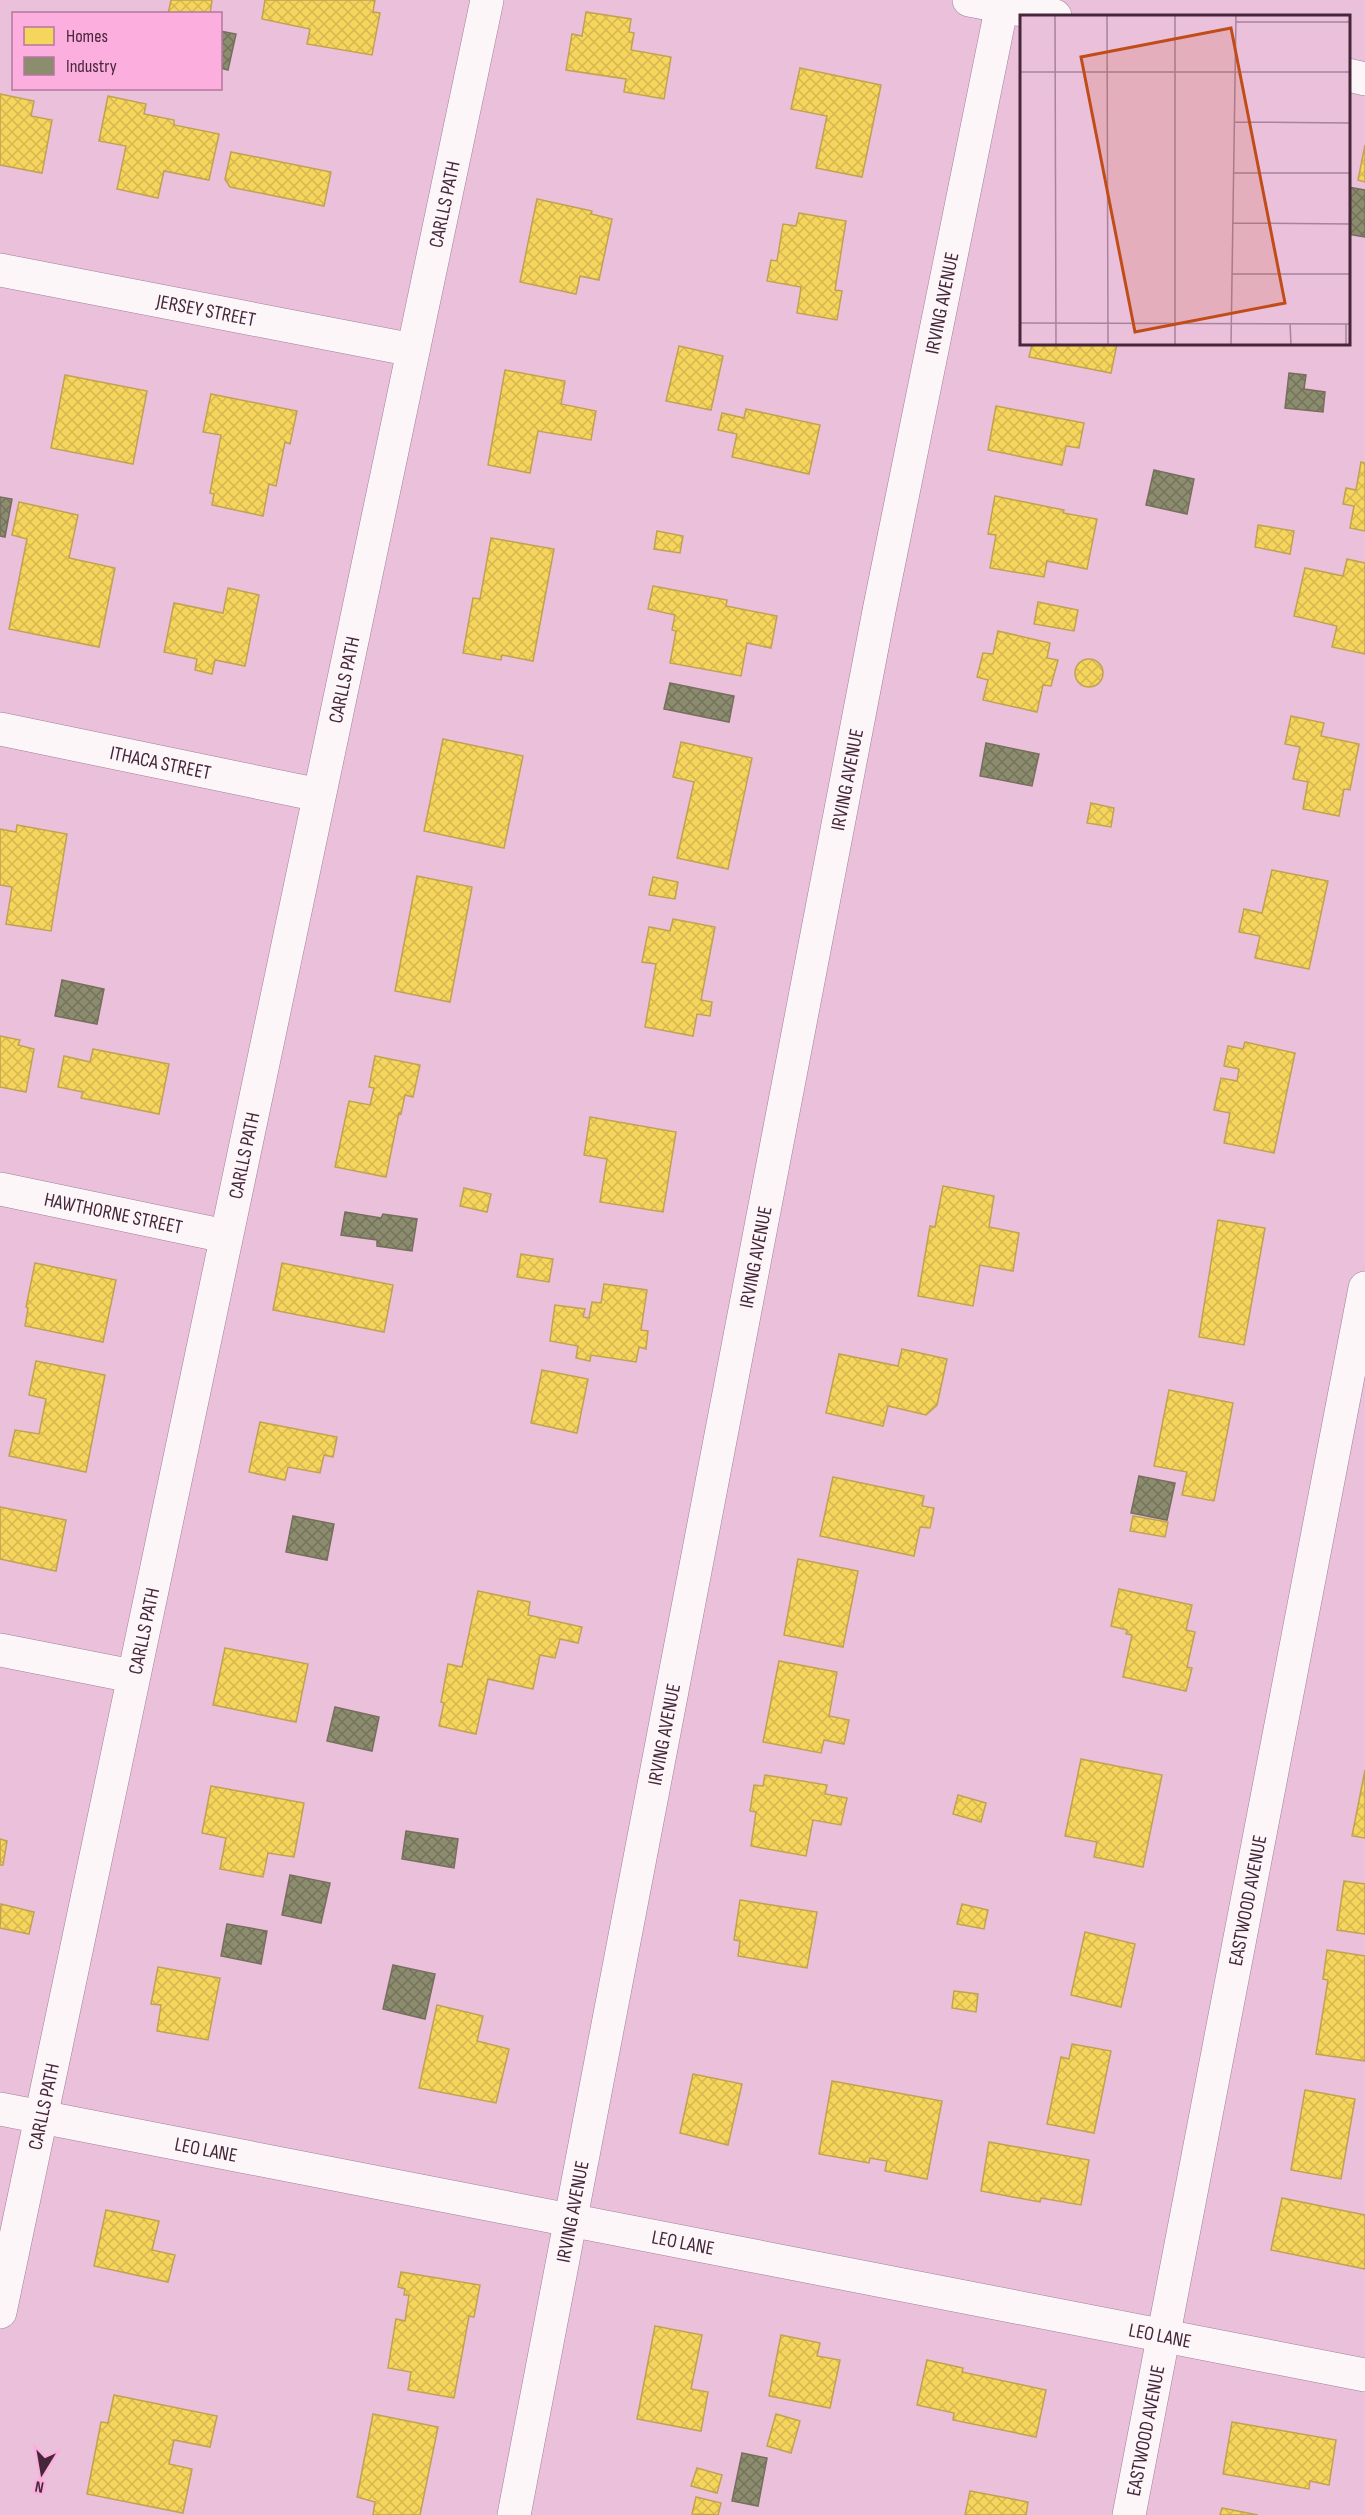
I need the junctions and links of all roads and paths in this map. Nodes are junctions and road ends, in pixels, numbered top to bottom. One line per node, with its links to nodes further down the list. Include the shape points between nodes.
1 (487, 0): 8 (street, CARLLS PATH)
2 (969, 0): 3 (street)
3 (1003, 3): 4 (street); 18 (street, IRVING AVENUE, via 881,599)
4 (1051, 15)
5 (1350, 75): 6 (street)
6 (1365, 78)
7 (0, 270): 8 (street, JERSEY STREET)
8 (413, 350): 10 (street, CARLLS PATH)
9 (0, 729): 10 (street, ITHACA STREET)
10 (319, 795): 12 (street, CARLLS PATH)
11 (0, 1189): 12 (street, HAWTHORNE STREET)
12 (225, 1236): 15 (street, CARLLS PATH)
13 (1365, 1288): 20 (street, EASTWOOD AVENUE)
14 (0, 1650): 15 (street)
15 (132, 1676): 17 (street, CARLLS PATH)
16 (0, 2109): 17 (street, LEO LANE)
17 (41, 2118): 18 (street, LEO LANE); 19 (street, CARLLS PATH)
18 (570, 2221): 20 (street, LEO LANE); 22 (street, IRVING AVENUE)
19 (0, 2312)
20 (1162, 2336): 21 (street, LEO LANE); 23 (street, EASTWOOD AVENUE)
21 (1365, 2375)
22 (514, 2515)
23 (1129, 2515)

